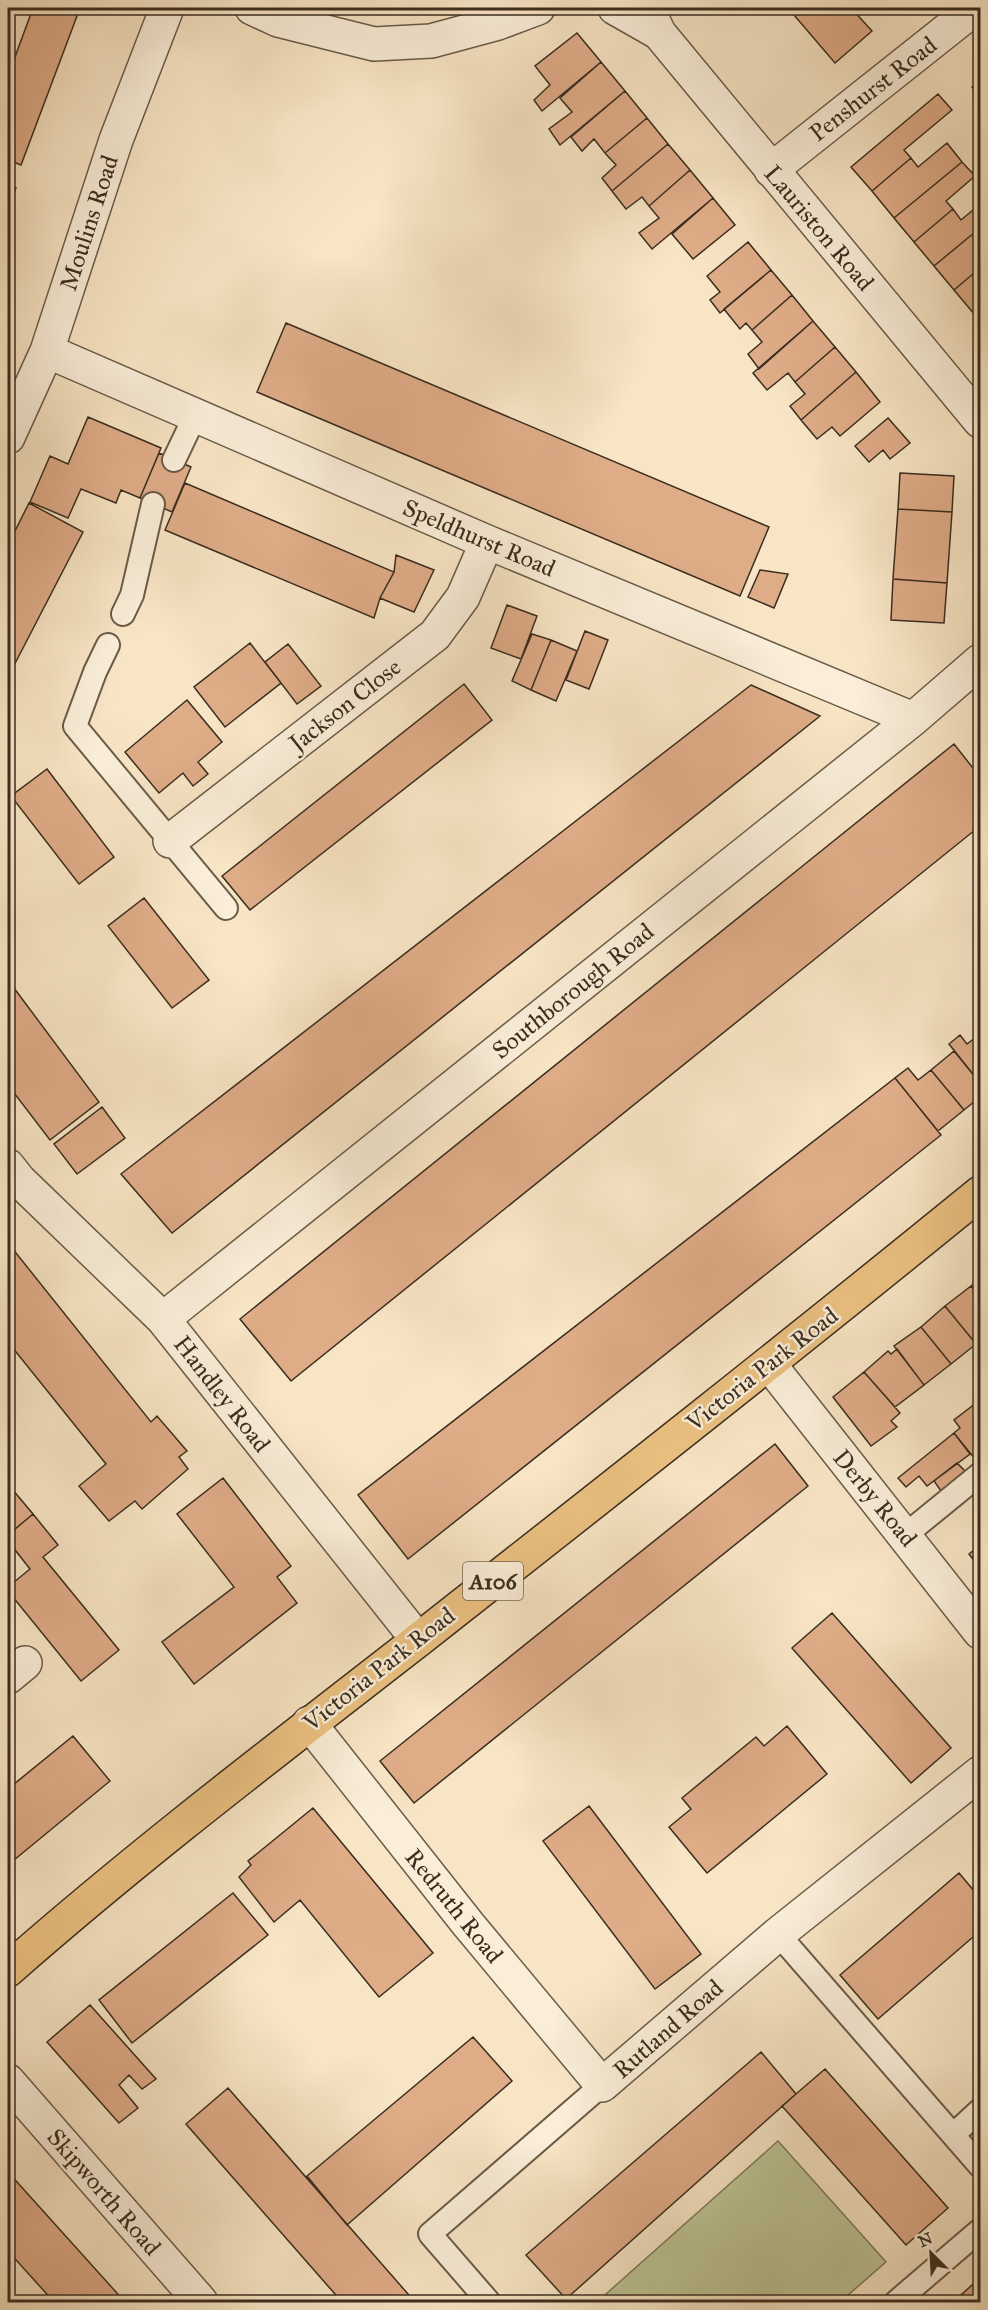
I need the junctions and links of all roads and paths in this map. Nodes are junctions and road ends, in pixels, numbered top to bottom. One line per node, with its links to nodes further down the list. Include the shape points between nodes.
1 (166, 8): 8 (street, Moulins Road, via 116,140)
2 (252, 8): 3 (street, via 278,20 374,44 431,41)
3 (538, 8)
4 (615, 8): 6 (street, Lauriston Road)
5 (975, 8): 7 (street, Penshurst Road)
6 (653, 20): 7 (street, Lauriston Road)
7 (771, 170): 10 (street, Lauriston Road)
8 (46, 351): 9 (street, Speldhurst Road); 11 (street, Moulins Road)
9 (195, 416): 12 (lane); 14 (street, Speldhurst Road)
10 (981, 421)
11 (8, 437)
12 (174, 460)
13 (153, 504): 15 (lane, via 132,595)
14 (487, 542): 18 (street, Speldhurst Road); 19 (street, Jackson Close, via 463,597 435,634)
15 (123, 614)
16 (108, 645): 19 (lane, via 75,726)
17 (981, 661): 18 (street, Southborough Road)
18 (914, 719): 23 (street, Southborough Road)
19 (170, 841): 20 (lane)
20 (226, 908)
21 (8, 1166): 23 (street, Handley Road)
22 (981, 1193): 24 (main road, Victoria Park Road / A106)
23 (163, 1319): 28 (street, Handley Road)
24 (769, 1364): 26 (street, Derby Road); 28 (main road, Victoria Park Road / A106)
25 (981, 1474): 26 (lane)
26 (904, 1536): 27 (street, Derby Road)
27 (981, 1632)
28 (417, 1640): 29 (main road, Victoria Park Road / A106)
29 (309, 1723): 32 (main road, Victoria Park Road / A106); 34 (street, Redruth Road)
30 (981, 1773): 31 (street, Rutland Road)
31 (778, 1934): 34 (street, Rutland Road); 36 (lane)
32 (8, 1970)
33 (8, 2081): 39 (street, Skipworth Road)
34 (602, 2085): 40 (lane, Rutland Road, via 430,2234)
35 (981, 2110): 36 (lane)
36 (953, 2135): 37 (lane)
37 (981, 2166)
38 (981, 2229): 41 (lane)
39 (201, 2302)
40 (489, 2302)
41 (897, 2302)

